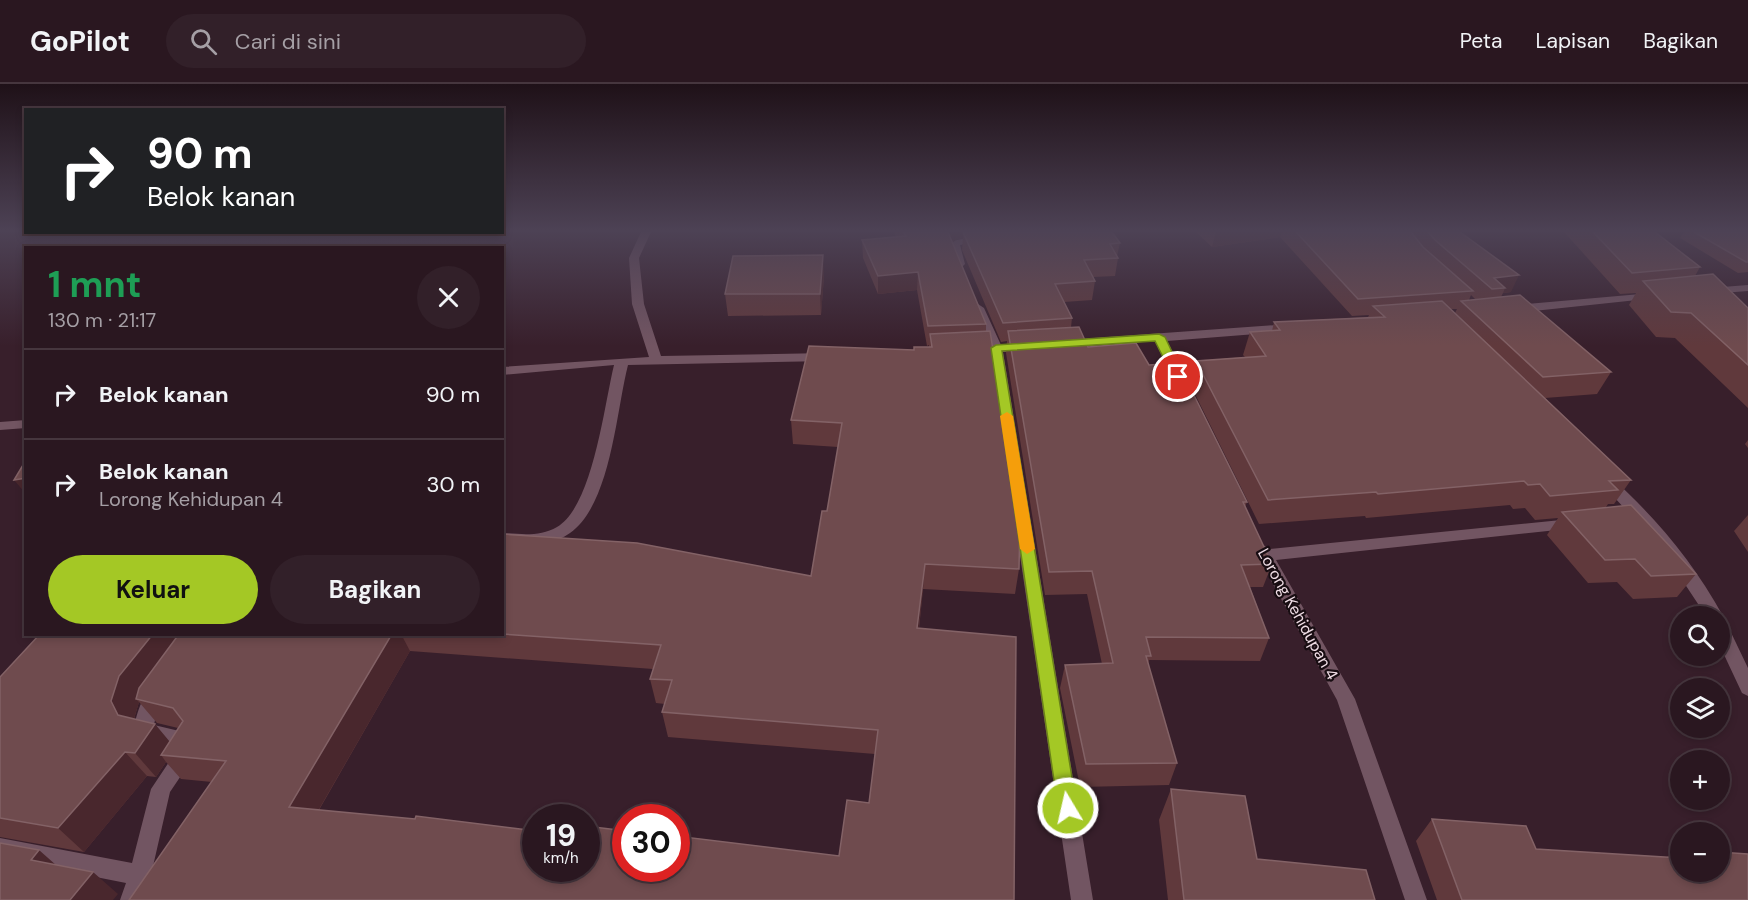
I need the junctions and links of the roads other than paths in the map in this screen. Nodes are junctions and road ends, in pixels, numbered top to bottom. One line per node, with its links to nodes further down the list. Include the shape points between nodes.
1 (635, 270): 14 (street, via 638,304)
2 (961, 270): 3 (street)
3 (964, 276)
4 (1745, 290): 5 (street)
5 (1693, 292)
6 (1669, 295): 8 (street)
7 (973, 297): 11 (street)
8 (1504, 310)
9 (1309, 326): 10 (street)
10 (1159, 337): 11 (street); 17 (street)
11 (996, 348): 12 (street); 34 (street)
12 (960, 350)
13 (841, 356): 14 (street)
14 (656, 359): 15 (street)
15 (622, 361): 16 (street); 25 (street, via 592,494 574,522 553,537)
16 (504, 371)
17 (1189, 399)
18 (24, 424): 19 (street)
19 (0, 426)
20 (1594, 470): 21 (street)
21 (1646, 517): 22 (street); 27 (street, via 1675,552)
22 (1623, 519)
23 (1588, 523): 26 (street)
24 (1254, 534): 26 (street, Lorong Kehidupan 4)
25 (504, 539)
26 (1264, 555): 35 (street, Lorong Kehidupan 4, via 1346,699)
27 (1708, 606)
28 (1730, 649): 30 (street)
29 (170, 678): 32 (street, via 148,708 144,726 148,732 185,740 191,746 161,789)
30 (1748, 688)
31 (0, 848): 32 (street)
32 (140, 875): 33 (street)
33 (131, 900)
34 (1082, 900)
35 (1416, 900)

